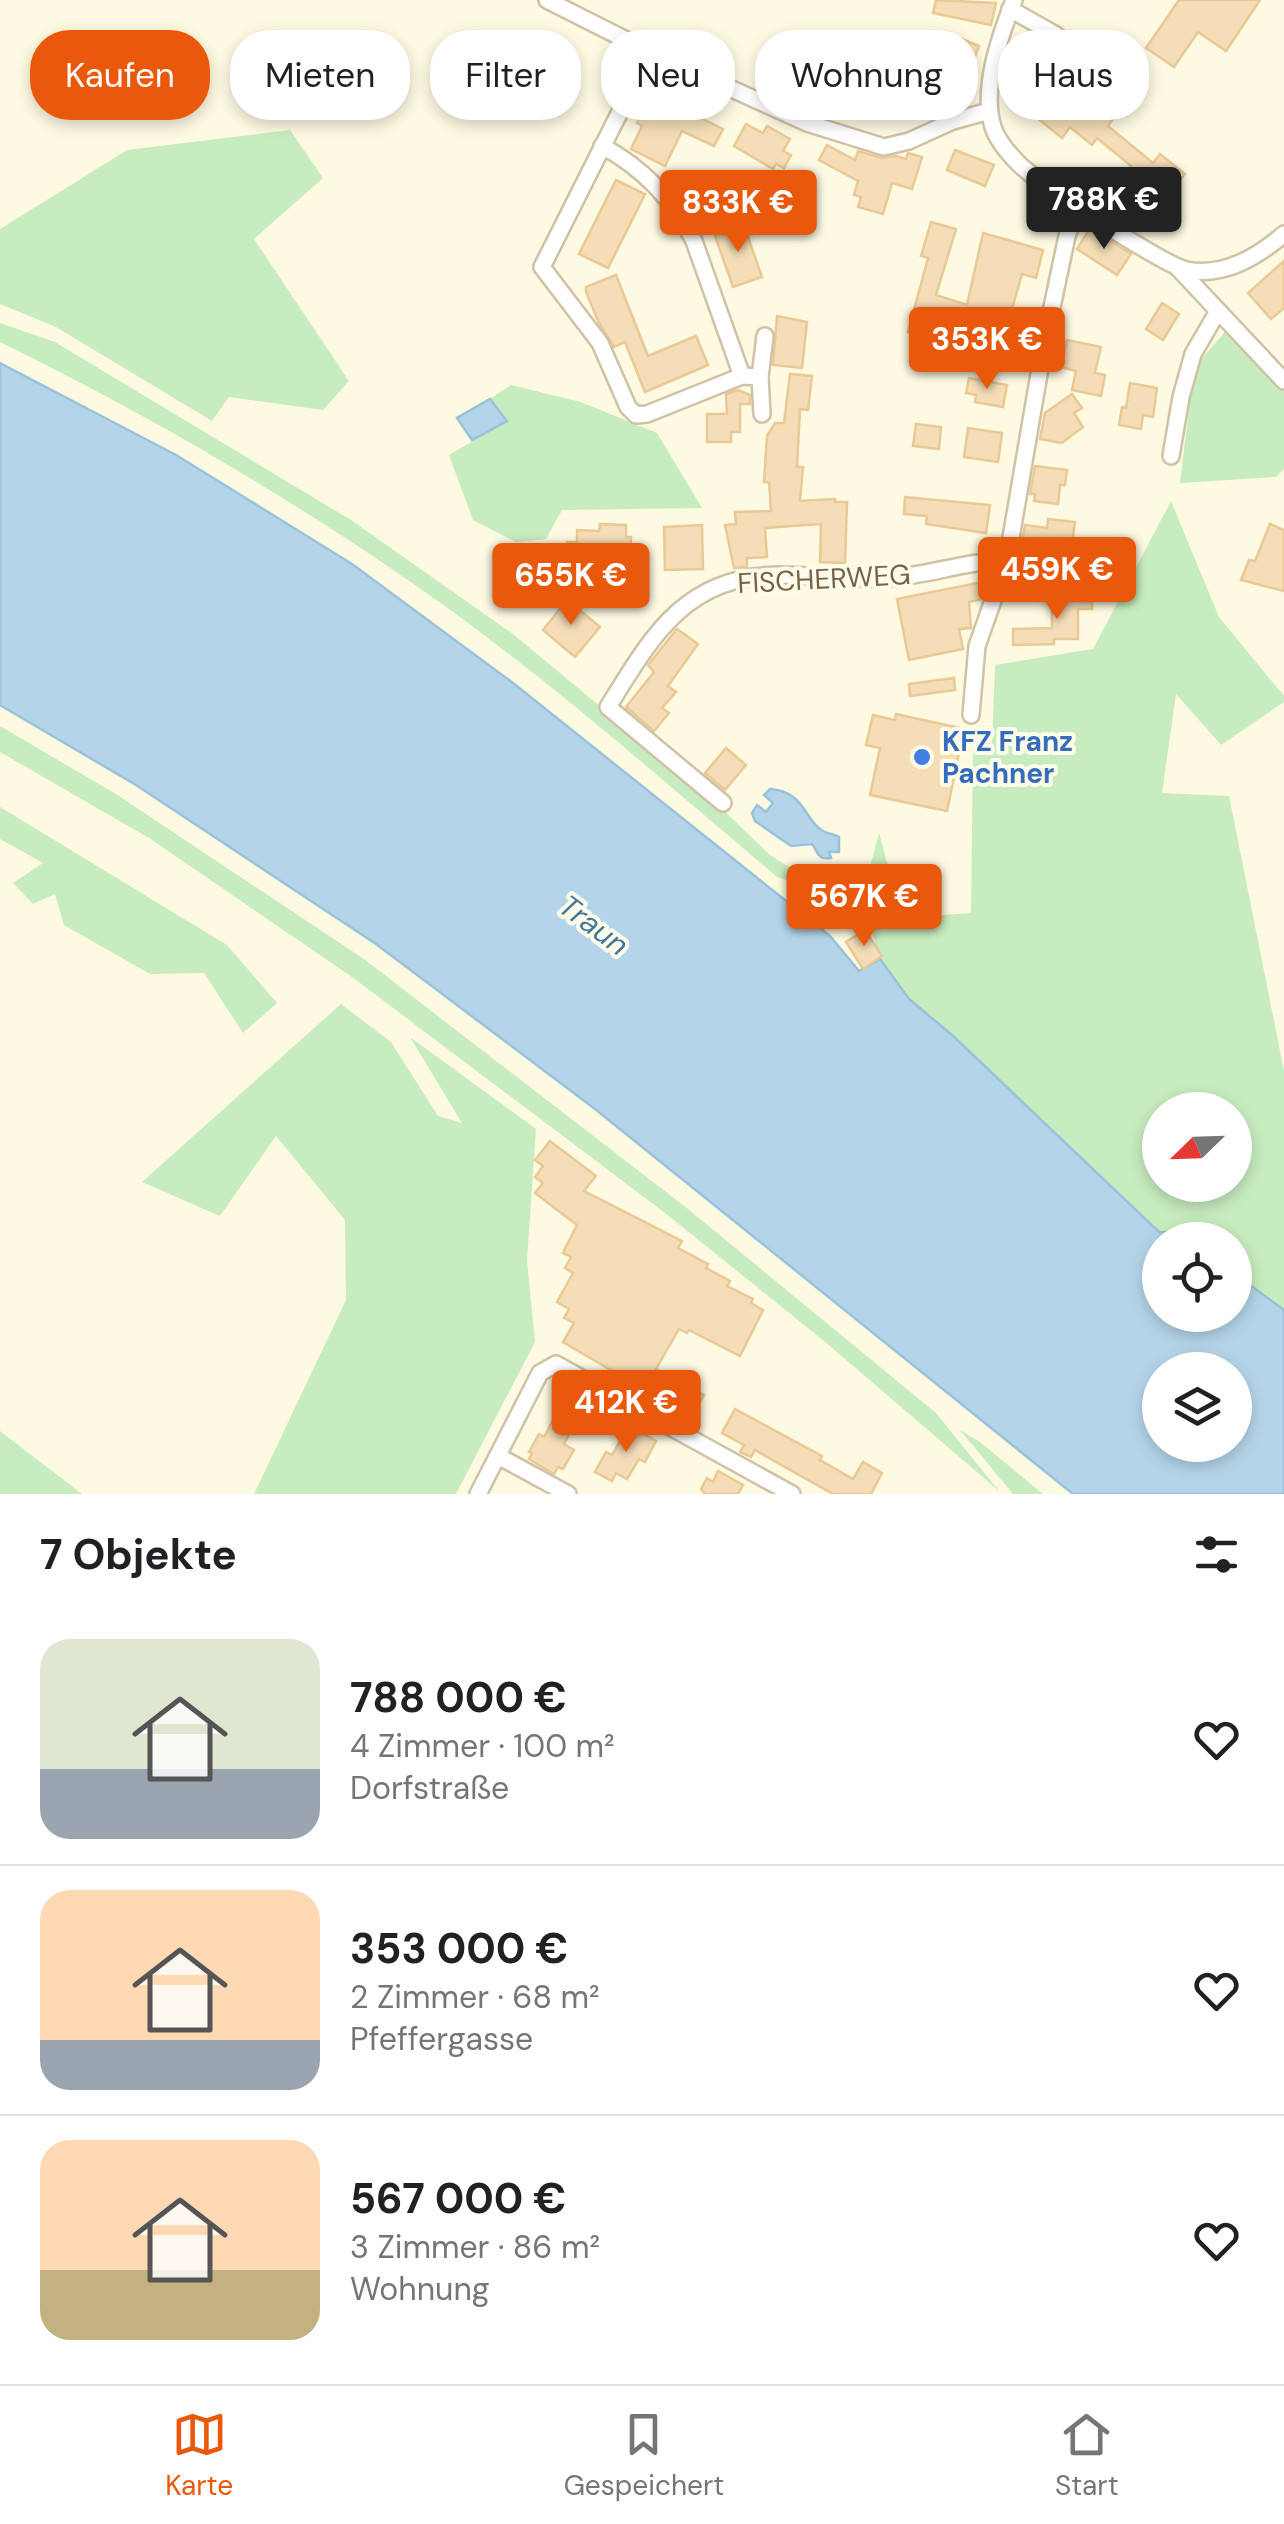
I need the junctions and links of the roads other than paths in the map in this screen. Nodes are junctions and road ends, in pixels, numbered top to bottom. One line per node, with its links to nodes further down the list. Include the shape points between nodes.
1 (548, 0): 3 (street)
2 (1012, 4): 4 (street); 6 (street)
3 (607, 30)
4 (1049, 30)
5 (735, 90): 6 (street, via 807,123 884,146)
6 (989, 111): 9 (street, via 995,132 1021,166)
7 (615, 120): 8 (street)
8 (602, 146): 14 (street, via 639,168 684,222); 14 (street, via 542,262 544,273 600,342 636,415)
9 (1079, 205): 11 (street); 19 (street, via 1044,344)
10 (1284, 234): 11 (street, via 1239,264 1215,271)
11 (1176, 267): 12 (street)
12 (1218, 311): 16 (street); 18 (street, via 1192,354)
13 (764, 336): 15 (street)
14 (742, 376): 15 (street)
15 (760, 377): 17 (street)
16 (1284, 381)
17 (762, 414)
18 (1171, 456)
19 (1007, 562): 20 (street, via 977,646); 21 (street, FISCHERWEG, via 899,578 752,577 720,584 682,605 608,708)
20 (970, 714)
21 (723, 803)
22 (498, 1456): 23 (street); 24 (street); 25 (street, via 540,1372 562,1366)
23 (478, 1494)
24 (568, 1494)
25 (792, 1494)

